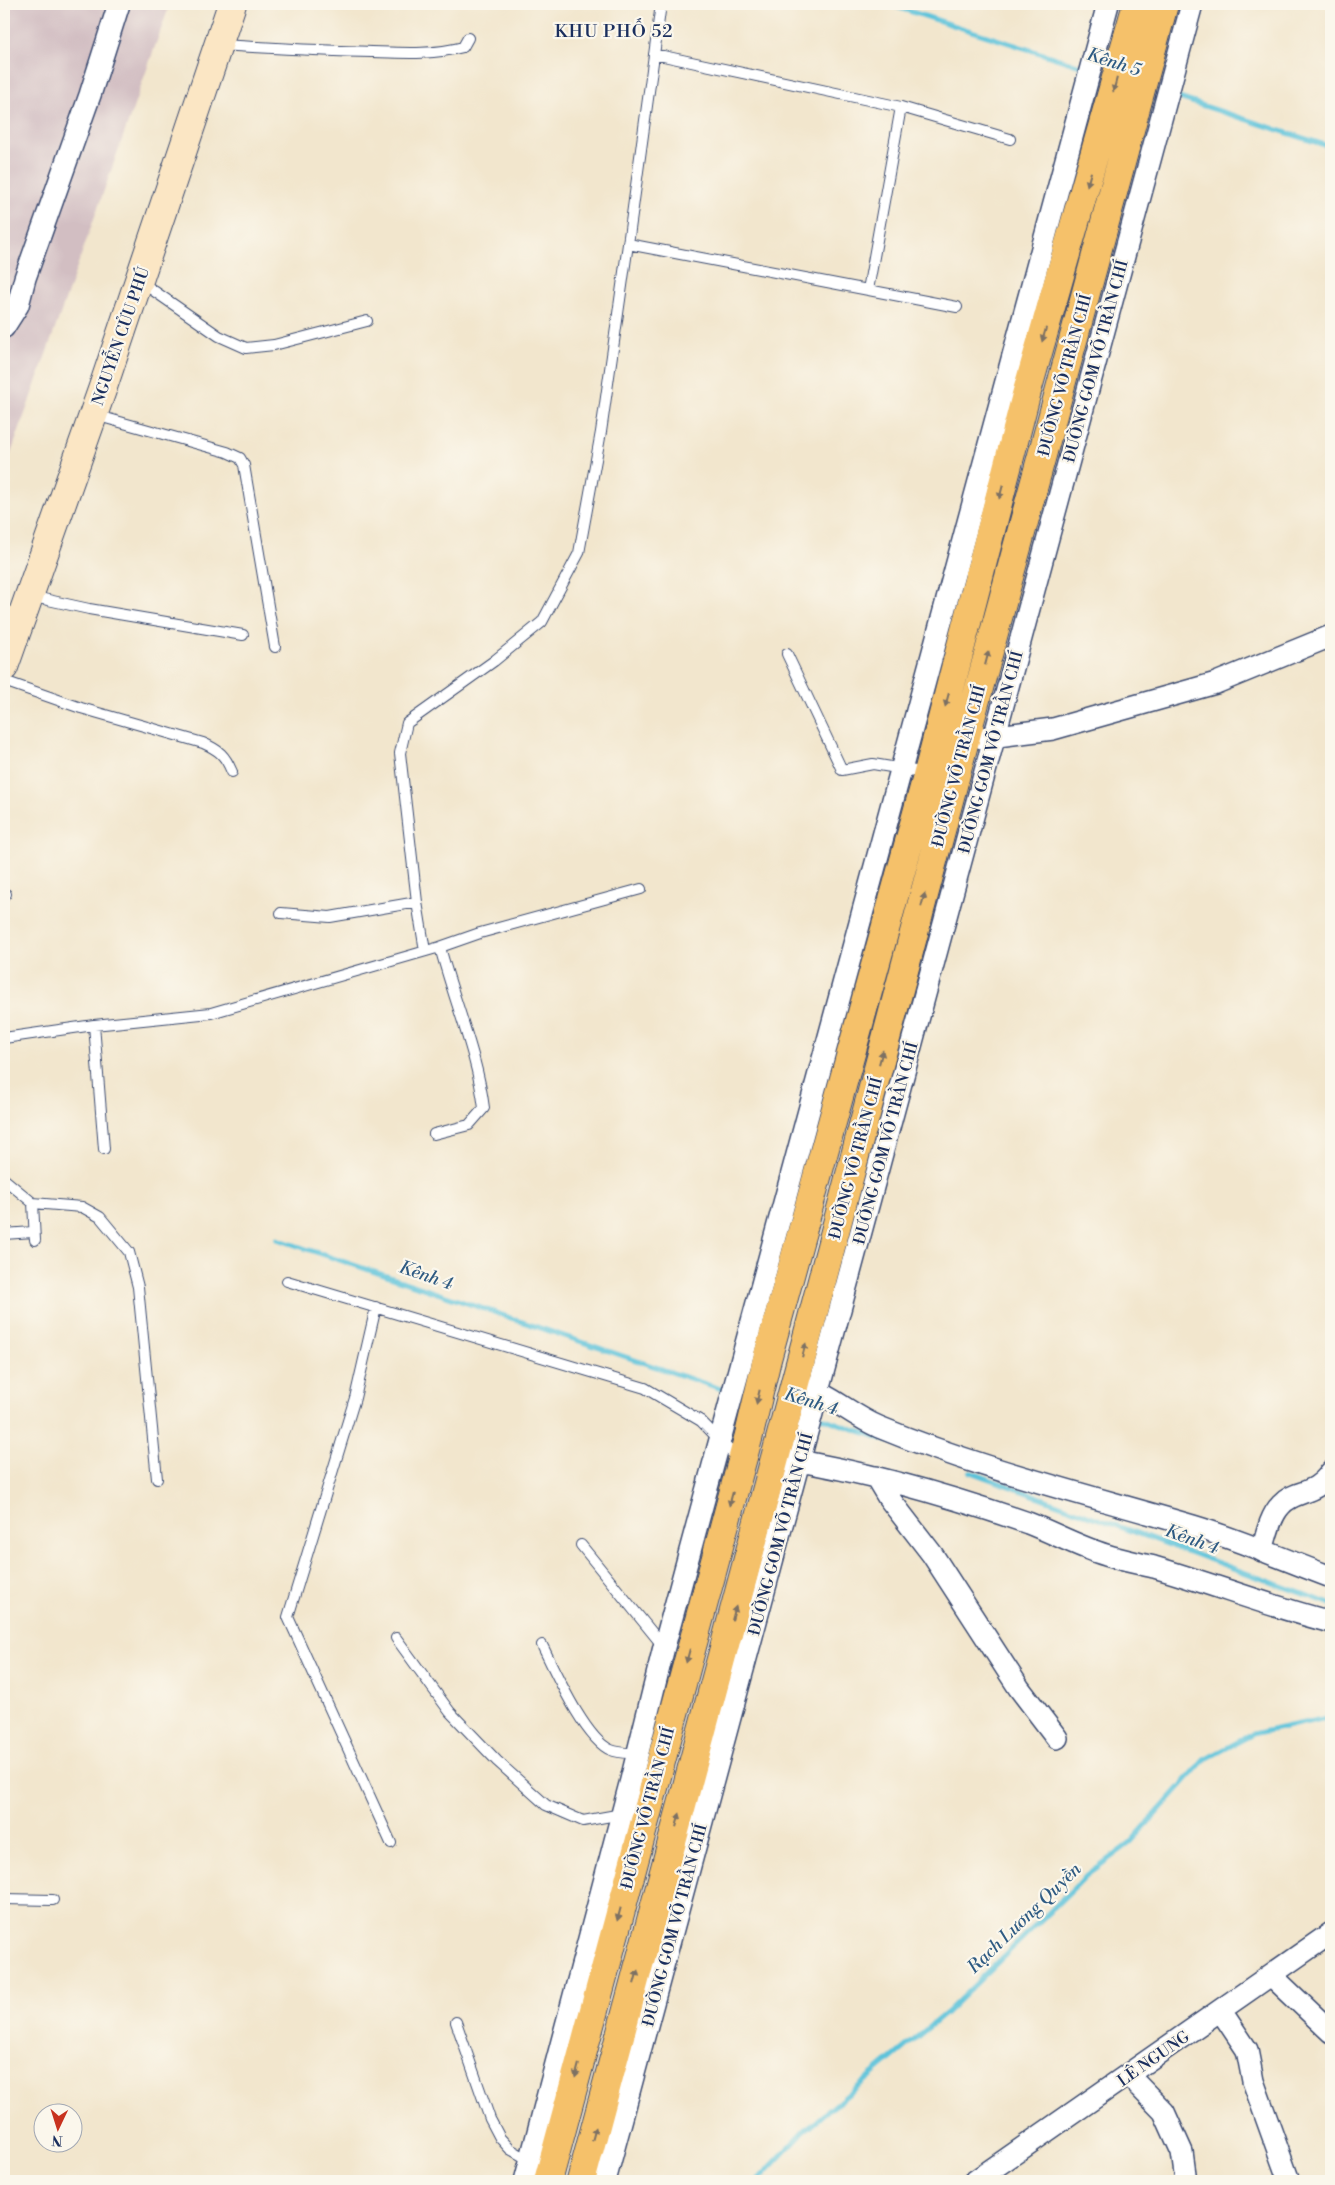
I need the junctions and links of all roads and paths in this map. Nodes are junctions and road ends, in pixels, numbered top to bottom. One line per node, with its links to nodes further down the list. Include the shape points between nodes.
1 (119, 4): 18 (street, via 18,305)
2 (232, 4): 9 (main road, NGUYỄN CỬU PHÚ)
3 (661, 4): 10 (lane)
4 (1108, 4): 29 (street)
5 (1164, 4): 28 (highway, ĐƯỜNG VÕ TRẦN CHÍ, one-way to 5)
6 (1192, 4): 27 (street, ĐƯỜNG GOM VÕ TRẦN CHÍ)
7 (1135, 13): 31 (highway, ĐƯỜNG VÕ TRẦN CHÍ, one-way to 31, via 1026,396)
8 (468, 38): 9 (lane, via 463,46 446,52 421,53 330,52)
9 (218, 45): 14 (main road, NGUYỄN CỬU PHÚ)
10 (654, 54): 11 (lane); 13 (lane)
11 (901, 107): 12 (lane); 15 (lane)
12 (1010, 139)
13 (628, 244): 15 (lane); 33 (lane, via 601,432 579,553 542,622 407,723 400,753)
14 (139, 281): 17 (lane, via 219,336 246,348 274,345); 19 (main road, NGUYỄN CỬU PHÚ)
15 (868, 290): 16 (lane)
16 (957, 307)
17 (367, 321)
18 (4, 327)
19 (93, 415): 20 (main road, NGUYỄN CỬU PHÚ); 23 (lane, via 240,458 249,490)
20 (29, 596): 21 (lane); 25 (main road, NGUYỄN CỬU PHÚ)
21 (243, 635)
22 (1331, 636): 27 (street, via 1216,683 1053,729)
23 (275, 647)
24 (787, 654): 29 (lane, via 842,770 873,764)
25 (4, 667)
26 (4, 681): 30 (lane, via 81,708 203,743 219,750)
27 (994, 736): 28 (street); 46 (street, ĐƯỜNG GOM VÕ TRẦN CHÍ)
28 (965, 740): 46 (highway, ĐƯỜNG VÕ TRẦN CHÍ, one-way to 28)
29 (902, 769): 31 (lane); 47 (street)
30 (232, 772)
31 (928, 774): 49 (highway, ĐƯỜNG VÕ TRẦN CHÍ, one-way to 49)
32 (641, 889): 35 (lane)
33 (417, 902): 34 (lane, via 330,917); 36 (lane)
34 (281, 913)
35 (440, 947): 36 (lane); 39 (lane, via 473,1053 484,1108 469,1125)
36 (425, 951): 37 (lane, via 211,1013)
37 (94, 1025): 38 (lane); 40 (lane)
38 (4, 1038)
39 (434, 1134)
40 (104, 1149)
41 (4, 1180): 42 (lane)
42 (32, 1203): 43 (lane, via 34,1236); 52 (lane, via 82,1207 100,1217 130,1252 138,1287)
43 (4, 1234)
44 (287, 1281): 45 (lane)
45 (376, 1307): 47 (lane, via 645,1388 701,1421); 63 (lane, via 355,1398 288,1617)
46 (802, 1390): 48 (highway, ĐƯỜNG VÕ TRẦN CHÍ); 54 (street, via 832,1399 879,1427 954,1454 1195,1527)
47 (720, 1441): 49 (lane); 59 (street)
48 (785, 1453): 51 (street); 75 (highway, ĐƯỜNG VÕ TRẦN CHÍ, one-way to 48); 76 (street, ĐƯỜNG GOM VÕ TRẦN CHÍ)
49 (740, 1462): 74 (highway, ĐƯỜNG VÕ TRẦN CHÍ, one-way to 74)
50 (1331, 1472): 54 (street, via 1321,1485 1279,1507)
51 (876, 1477): 56 (street, via 1028,1524 1105,1555); 60 (street, via 932,1554 1019,1688)
52 (157, 1479)
53 (581, 1545): 59 (lane)
54 (1262, 1551): 55 (street)
55 (1331, 1577)
56 (1331, 1622)
57 (396, 1638): 62 (lane, via 450,1712 497,1761 546,1804 583,1821)
58 (542, 1644): 61 (lane, via 563,1687 598,1740 610,1749)
59 (664, 1647): 61 (street)
60 (1057, 1738)
61 (638, 1754): 62 (street)
62 (622, 1814): 72 (street)
63 (391, 1842)
64 (4, 1899): 65 (lane)
65 (52, 1900)
66 (1331, 1933): 67 (street, LÊ NGUNG)
67 (1271, 1975): 68 (street, LÊ NGUNG); 70 (street)
68 (1221, 2011): 71 (street, LÊ NGUNG); 79 (street, via 1246,2050 1253,2081)
69 (456, 2022): 72 (lane, via 490,2119 500,2138 510,2149)
70 (1331, 2032)
71 (1128, 2075): 77 (street, LÊ NGUNG); 78 (street, via 1164,2112 1182,2152)
72 (530, 2161): 73 (street)
73 (525, 2181)
74 (548, 2181)
75 (582, 2181)
76 (606, 2181)
77 (974, 2181)
78 (1186, 2181)
79 (1289, 2181)

